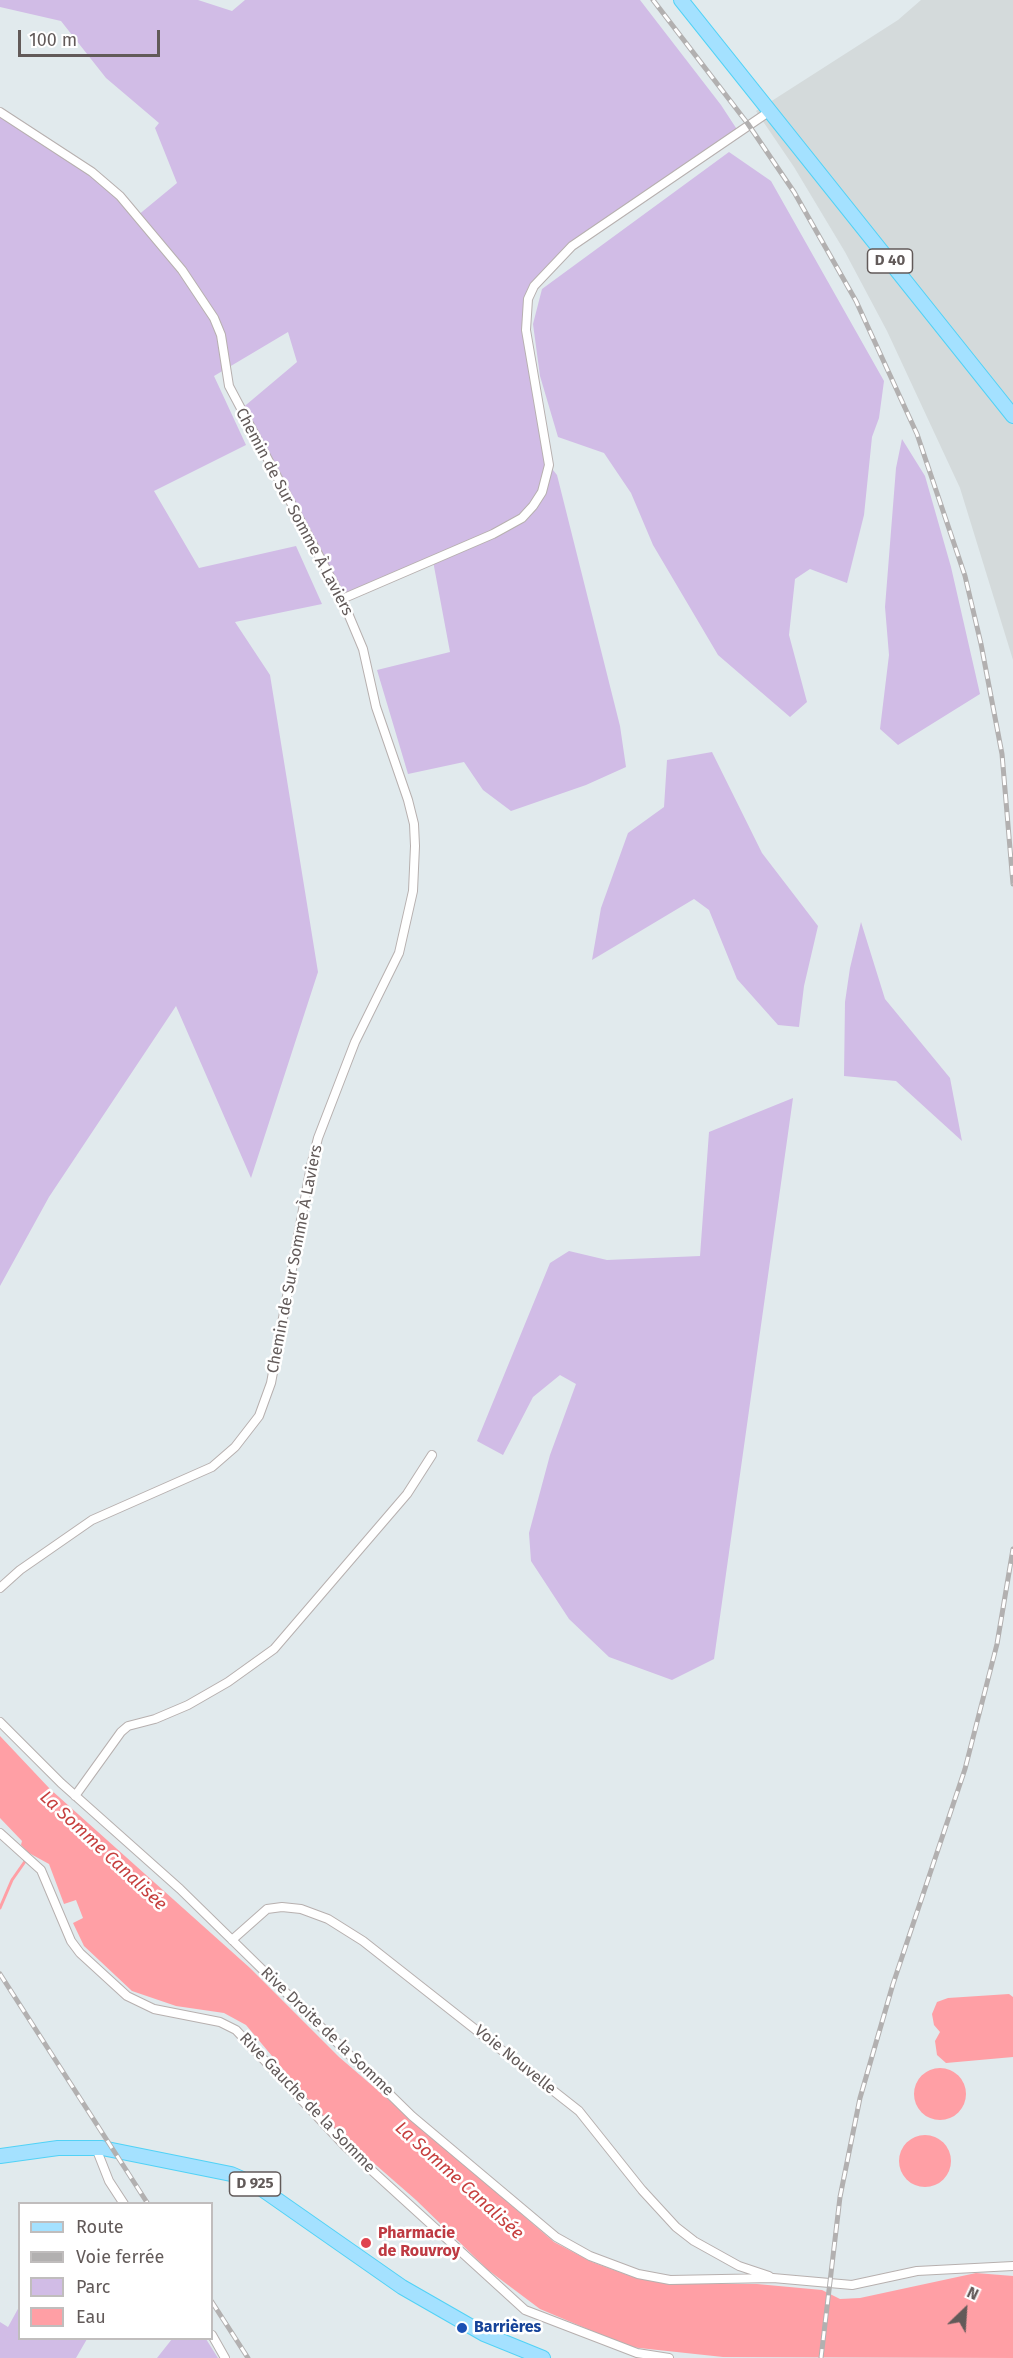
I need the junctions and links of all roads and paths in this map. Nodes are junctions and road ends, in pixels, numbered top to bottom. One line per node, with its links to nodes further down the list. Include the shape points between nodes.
1 (681, 0): 2 (main road, D 40)
2 (768, 109): 4 (main road, D 40); 5 (street, via 572,246 534,286 528,299 526,330 549,465 542,492 533,506 522,518 493,534)
3 (0, 112): 5 (street, Chemin de Sur Somme À Laviers, via 108,185 182,270 214,318 221,335 225,374 240,410)
4 (1013, 416)
5 (342, 599): 7 (street, Chemin de Sur Somme À Laviers, via 363,649 376,707 408,800 414,824 415,870 399,952 355,1042 318,1138 267,1397 259,1416 235,1447 212,1467 92,1520)
6 (432, 1455): 9 (street, via 407,1494 274,1649 188,1705 128,1726)
7 (0, 1588)
8 (0, 1722): 9 (street, Rive Droite de la Somme)
9 (75, 1796): 11 (street, Rive Droite de la Somme, via 180,1888)
10 (0, 1833): 20 (street, Rive Gauche de la Somme, via 41,1870 71,1941 80,1953 127,1996 154,2009 220,2022 236,2030 345,2146 525,2310 637,2353)
11 (232, 1940): 16 (street, Rive Droite de la Somme, via 412,2116 556,2237 590,2256 659,2278); 16 (street, Voie Nouvelle, via 267,1909 282,1907 301,1909 354,1936 579,2111 676,2227 739,2266)
12 (96, 2148): 13 (main road, D 925, via 58,2148); 14 (street); 19 (main road, D 925, via 152,2156 247,2180 402,2287 484,2334)
13 (0, 2157)
14 (122, 2202)
15 (1013, 2266): 16 (street, Rive Droite de la Somme, via 917,2271 852,2285)
16 (773, 2278)
17 (213, 2337): 18 (street)
18 (225, 2358)
19 (543, 2358)
20 (669, 2358)

